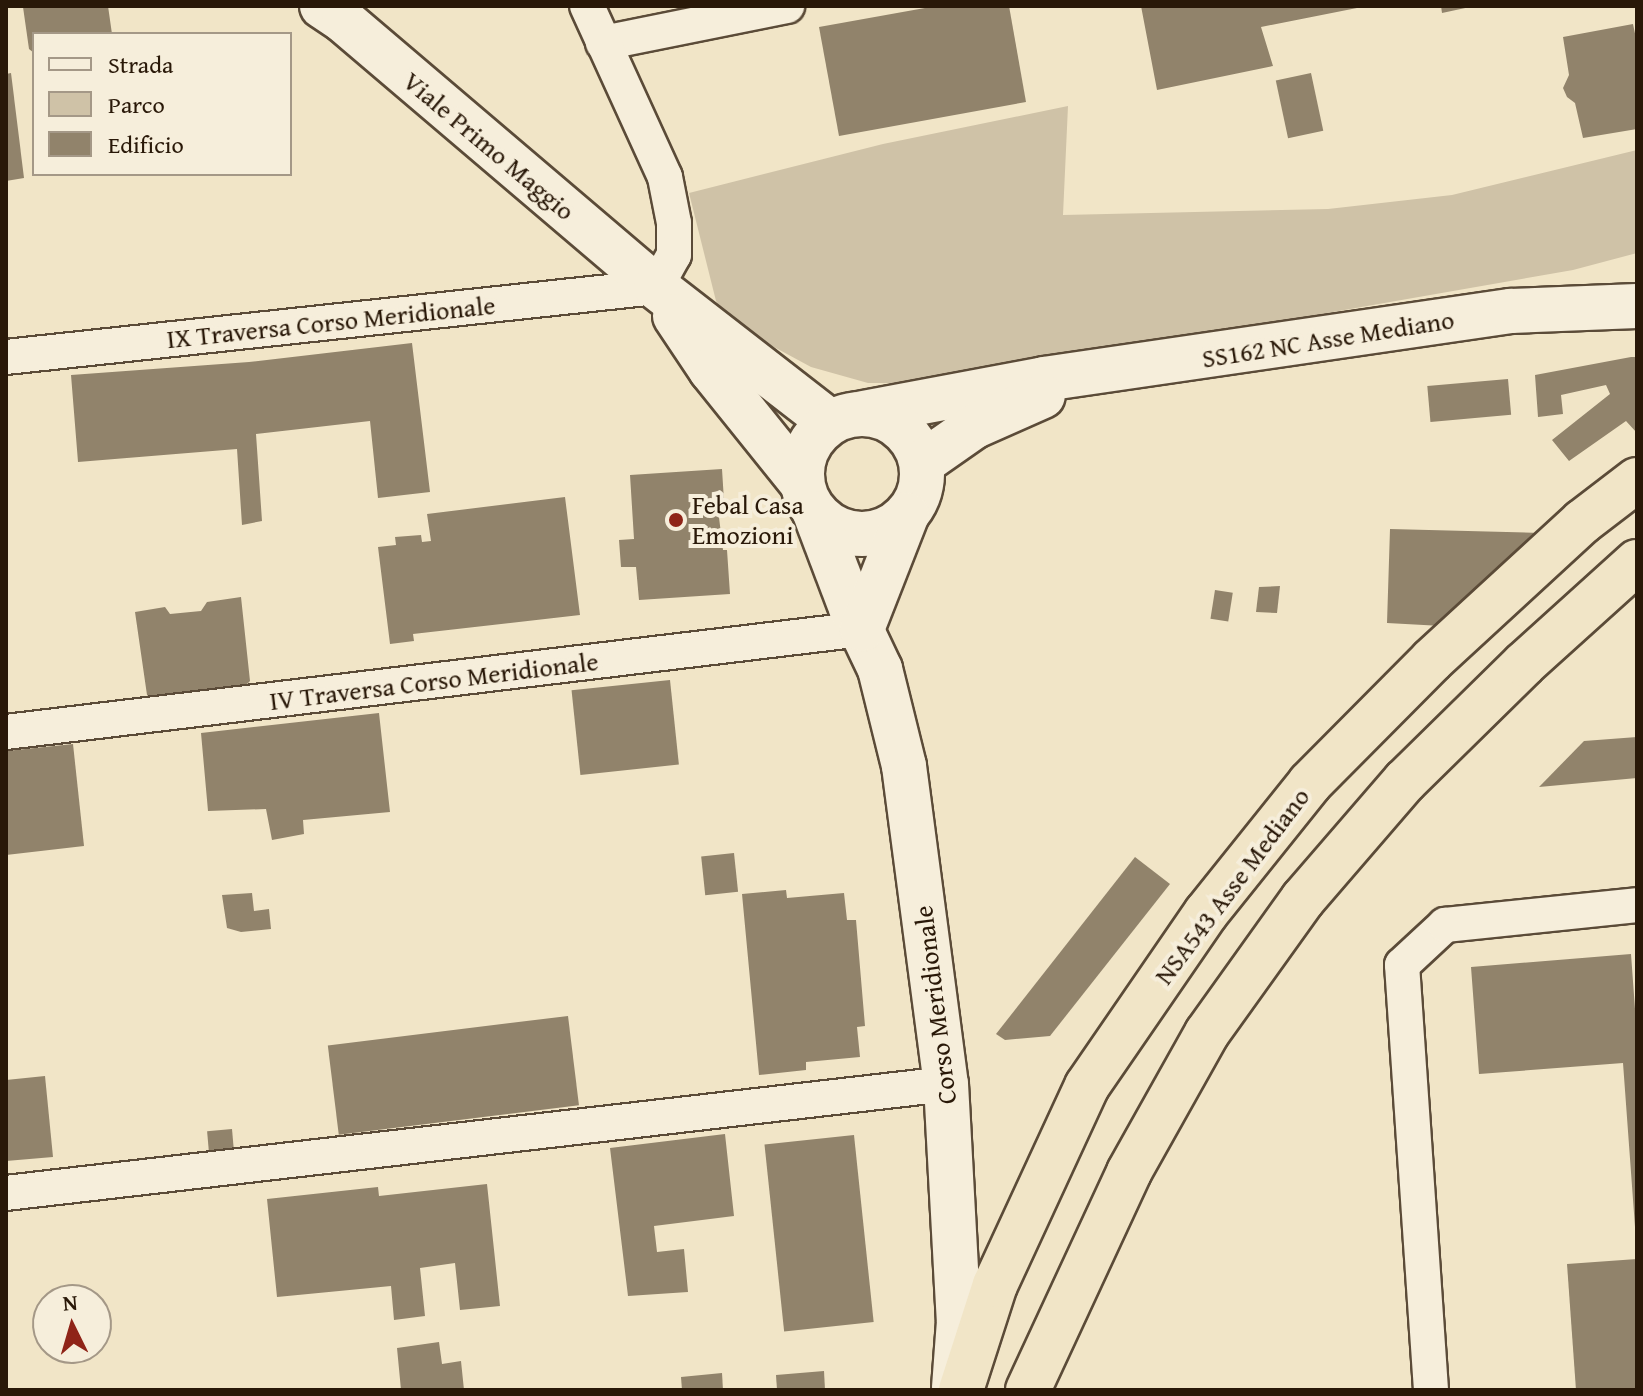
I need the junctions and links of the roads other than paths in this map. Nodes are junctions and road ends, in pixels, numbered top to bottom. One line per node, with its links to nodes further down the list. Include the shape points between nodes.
1 (322, 6): 6 (street, Viale Primo Maggio)
2 (587, 6): 4 (street)
3 (787, 6): 4 (street)
4 (603, 43): 6 (street, via 665,177 674,255)
5 (1637, 275): 8 (street, SS162 NC Asse Mediano)
6 (656, 287): 9 (street, IX Traversa Corso Meridionale); 11 (street, Viale Primo Maggio); 14 (street, Viale Primo Maggio)
7 (1637, 306): 8 (street, SS162 NC Asse Mediano)
8 (1511, 311): 10 (street, SS162 NC Asse Mediano)
9 (6, 357)
10 (1146, 366): 11 (street, SS162 NC Asse Mediano, via 1032,381); 12 (street, SS162 NC Asse Mediano, via 1030,400 975,426)
11 (847, 418): 12 (street, via 884,417 902,428); 14 (street, via 807,448 801,464)
12 (922, 463): 15 (street, via 922,484)
13 (1637, 480): 23 (highway, NSA543 Asse Mediano, via 1582,522 1432,660 1310,783 1206,913 1087,1086 995,1285)
14 (808, 498): 15 (street, via 831,527 850,534 891,528); 17 (street, Corso Meridionale)
15 (907, 514): 17 (street)
16 (1637, 562): 24 (highway, via 1405,781 1303,899 1207,1033 1129,1172)
17 (862, 629): 18 (street, IV Traversa Corso Meridionale); 20 (street, Corso Meridionale, via 880,669 904,766)
18 (6, 732)
19 (1637, 905): 25 (street, via 1445,925 1402,965)
20 (946, 1084): 21 (street); 22 (street, Corso Meridionale, via 959,1321)
21 (6, 1193)
22 (954, 1390)
23 (961, 1390)
24 (1028, 1390)
25 (1431, 1390)

